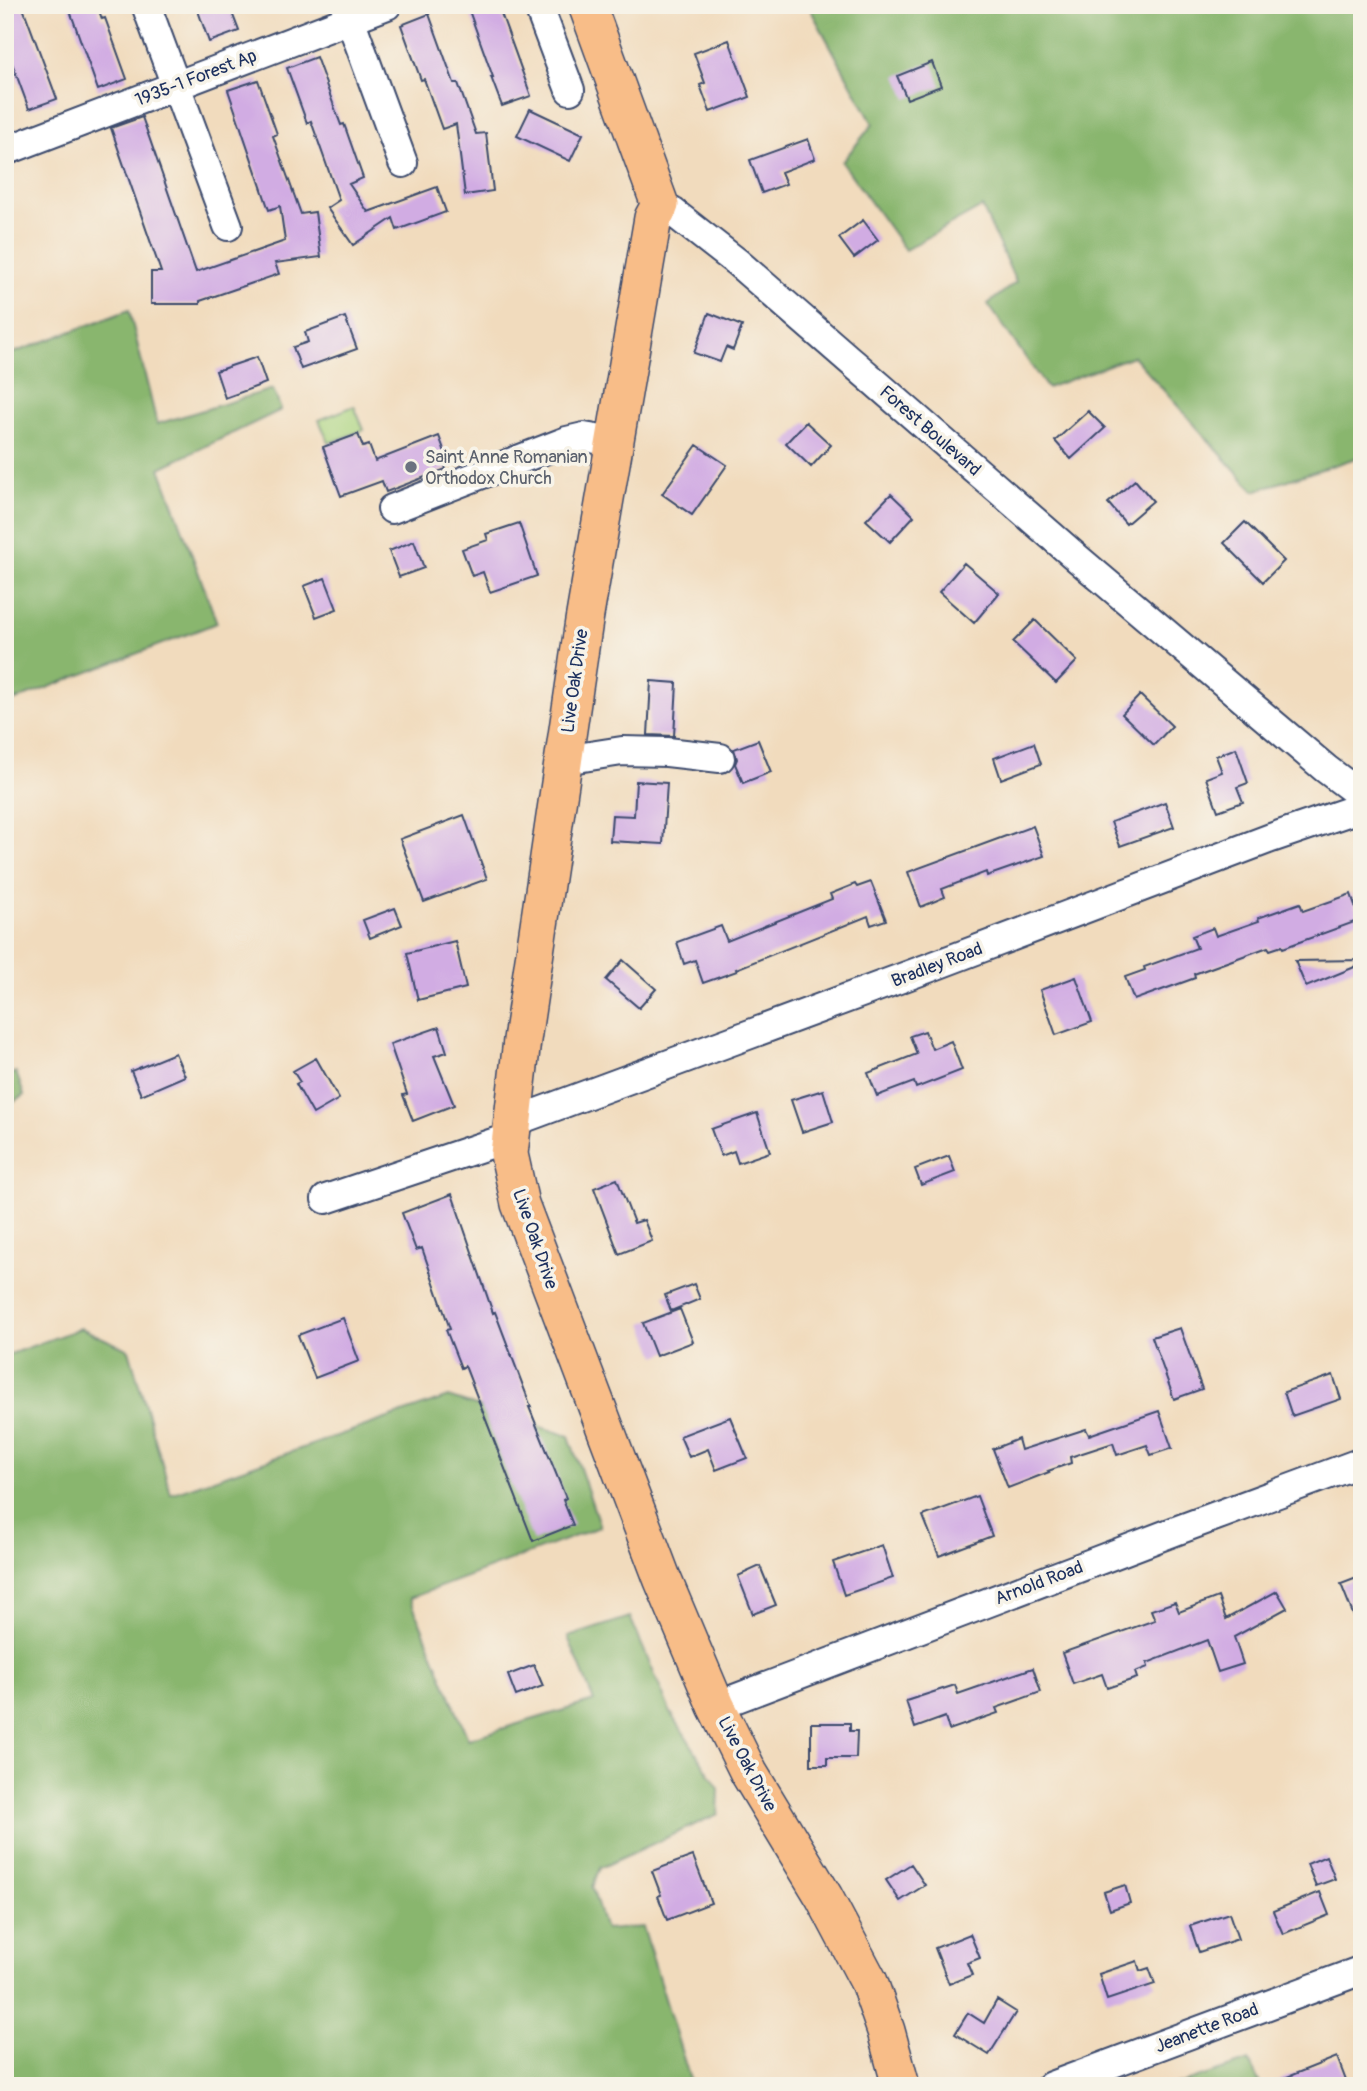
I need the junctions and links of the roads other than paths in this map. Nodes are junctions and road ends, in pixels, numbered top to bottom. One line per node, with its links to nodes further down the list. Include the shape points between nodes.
1 (146, 5): 6 (street)
2 (387, 5): 5 (street, 1935-1 Forest Ap)
3 (538, 5): 7 (street)
4 (587, 5): 10 (main road)
5 (348, 12): 6 (street, 1935-1 Forest Ap); 9 (street)
6 (176, 86): 8 (street, 1935-1 Forest Ap); 11 (street)
7 (570, 90)
8 (5, 150)
9 (403, 163)
10 (660, 205): 12 (main road, Live Oak Drive, via 653,218); 16 (street, Forest Boulevard, via 738,263 1077,558)
11 (228, 226)
12 (614, 442): 13 (street, via 584,437 566,441); 15 (main road, Live Oak Drive)
13 (392, 509)
14 (720, 758): 15 (street, via 622,751)
15 (564, 760): 18 (main road, Live Oak Drive)
16 (1362, 796)
17 (1362, 807): 18 (street, Bradley Road)
18 (512, 1130): 19 (street, Bradley Road); 21 (main road, Live Oak Drive, via 509,1154 520,1205 662,1578)
19 (326, 1199)
20 (1362, 1462): 21 (street, Arnold Road)
21 (716, 1706): 23 (main road, Live Oak Drive, via 749,1773 869,1982)
22 (1362, 1969): 24 (street, Jeanette Road)
23 (901, 2086)
24 (1051, 2086)

